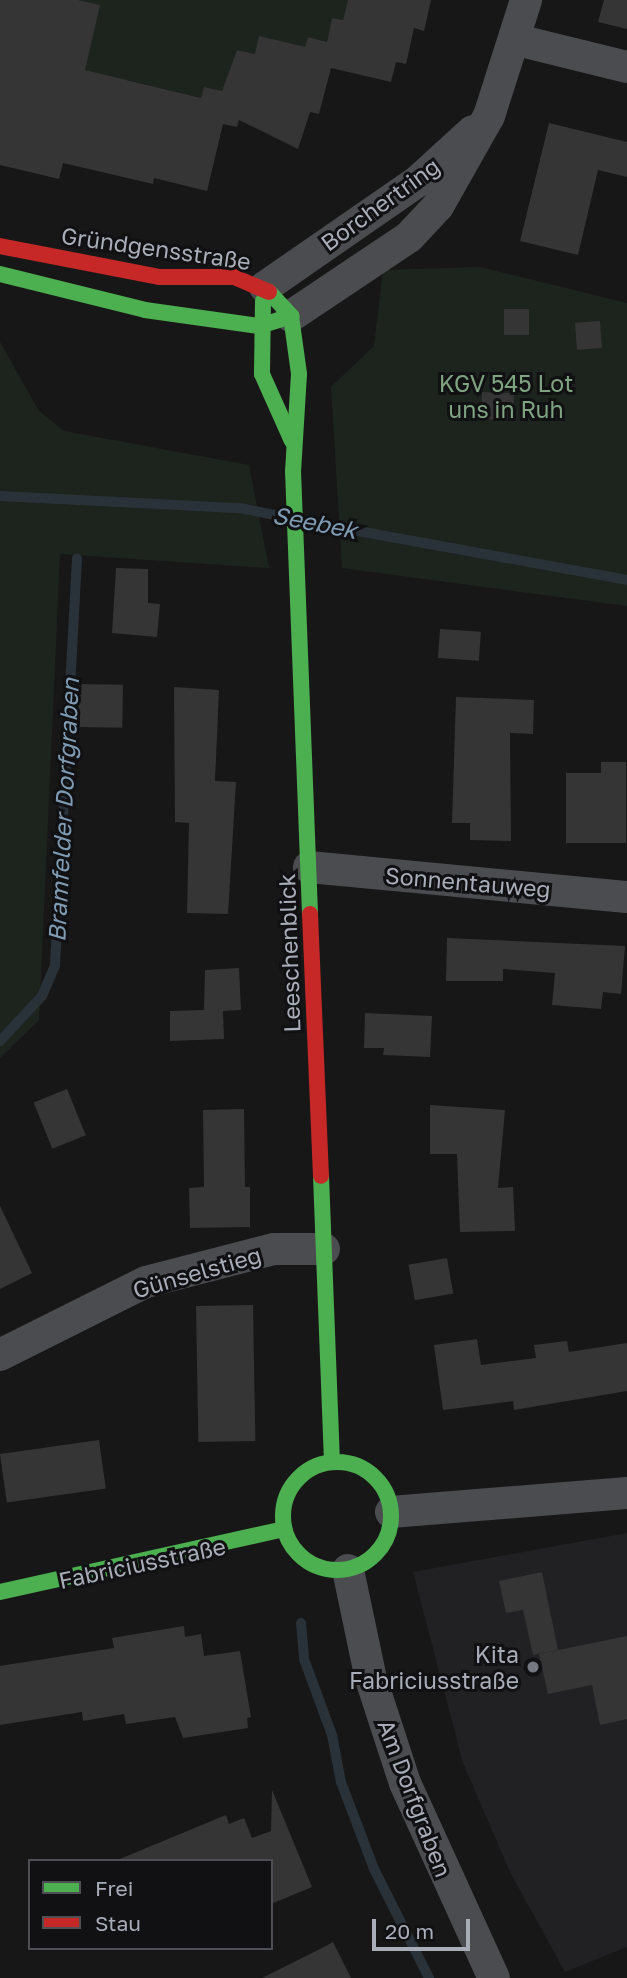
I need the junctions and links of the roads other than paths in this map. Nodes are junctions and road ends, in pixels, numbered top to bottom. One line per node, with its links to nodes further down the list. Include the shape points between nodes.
1 (526, 0): 2 (street, Borchertring)
2 (517, 40): 3 (street); 4 (street, Borchertring)
3 (627, 67)
4 (489, 116): 7 (street, Borchertring, via 418,181); 9 (street, Borchertring, via 455,182 409,237)
5 (0, 246): 7 (street, Gründgensstraße, via 148,275 234,277)
6 (0, 274): 8 (street)
7 (265, 287): 9 (street, Gründgensstraße); 10 (street, Gründgensstraße)
8 (145, 310): 10 (street); 11 (street)
9 (291, 316): 10 (street); 14 (street, Leeschenblick, via 299,374)
10 (259, 326): 13 (street, Gründgensstraße)
11 (212, 339)
12 (243, 359): 13 (street)
13 (262, 374): 14 (street, Leeschenblick)
14 (292, 443): 15 (street, Leeschenblick)
15 (309, 867): 16 (street, Sonnentauweg); 17 (street, Leeschenblick)
16 (627, 897)
17 (324, 1249): 18 (street, Günselstieg, via 274,1249 146,1282); 19 (street, Leeschenblick)
18 (0, 1355)
19 (332, 1461): 21 (street, via 367,1470 380,1483); 22 (street, via 303,1473 292,1484 285,1498)
20 (627, 1493): 21 (street)
21 (391, 1512): 23 (street, via 388,1535 379,1551)
22 (284, 1529): 23 (street, via 301,1558 332,1570); 24 (street, Fabriciusstraße)
23 (348, 1570): 25 (street, Am Dorfgraben, via 371,1679 405,1783)
24 (0, 1592)
25 (494, 1978)

